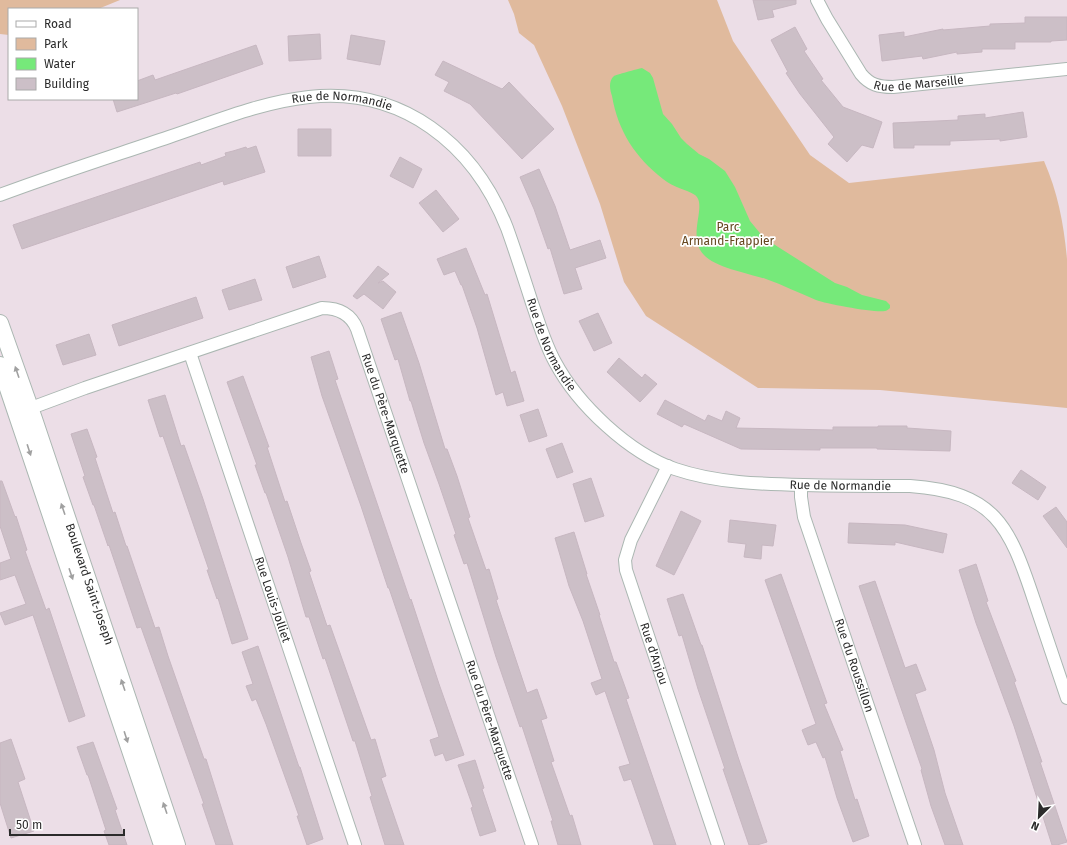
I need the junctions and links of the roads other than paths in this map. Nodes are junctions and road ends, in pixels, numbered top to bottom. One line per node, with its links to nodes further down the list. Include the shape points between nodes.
1 (817, 0): 2 (street, Rue de Marseille, via 861,74 879,86 893,87)
2 (1067, 69)
3 (0, 195): 8 (street, Rue de Normandie, via 278,102 339,96 392,107 418,119 444,138 468,160 487,186 508,228 548,347 574,391 621,437)
4 (0, 323): 7 (street, Boulevard Saint-Joseph, one-way to 4)
5 (190, 354): 7 (street, Rue du Père-Marquette); 13 (street, Rue Louis-Jolliet); 14 (street, Rue du Père-Marquette, via 322,308 341,311 355,324)
6 (0, 365): 7 (street, Boulevard Saint-Joseph)
7 (23, 411): 11 (street, Boulevard Saint-Joseph, one-way to 11); 12 (street, Boulevard Saint-Joseph, one-way to 7)
8 (668, 466): 9 (street, Rue de Normandie, via 689,473 734,481); 15 (street, Rue d'Anjou, via 631,540 625,560 626,570)
9 (802, 485): 10 (street, Rue de Normandie, via 931,488 959,494 985,509 1005,529 1019,557); 16 (street, Rue du Roussillon, via 804,517)
10 (1067, 698)
11 (162, 845)
12 (177, 845)
13 (355, 845)
14 (532, 845)
15 (718, 845)
16 (915, 845)

